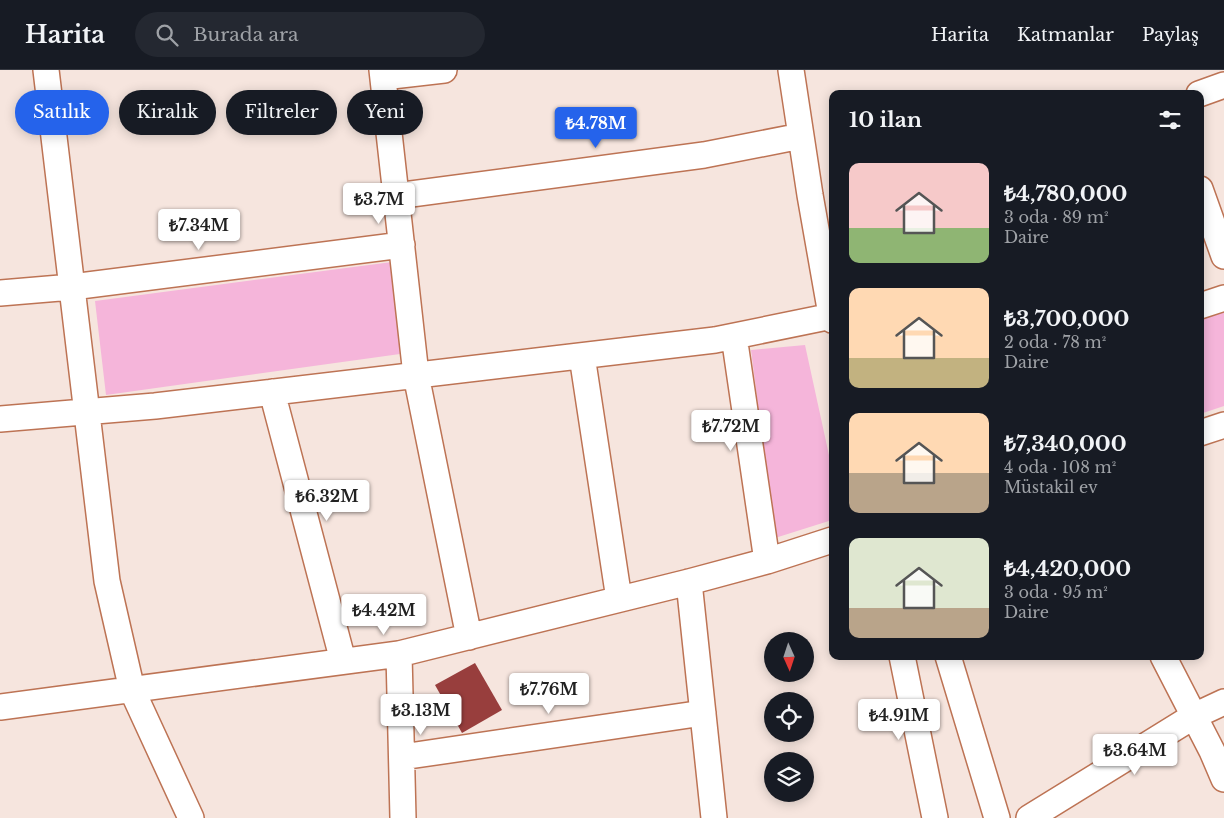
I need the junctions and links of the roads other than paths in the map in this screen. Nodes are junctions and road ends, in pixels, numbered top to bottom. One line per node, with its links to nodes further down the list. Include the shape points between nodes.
1 (46, 70): 14 (street)
2 (444, 70): 4 (street)
3 (791, 70): 7 (street)
4 (382, 74): 8 (street)
5 (1224, 85): 6 (street)
6 (1204, 92)
7 (801, 136): 8 (street, via 704,155); 10 (street)
8 (396, 196): 11 (street)
9 (1204, 200): 12 (street)
10 (825, 233): 13 (street)
11 (402, 245): 14 (street); 21 (street)
12 (1223, 253)
13 (829, 282)
14 (72, 288): 15 (street); 23 (street)
15 (0, 293)
16 (1224, 298): 17 (street)
17 (1204, 305)
18 (829, 319): 19 (street)
19 (734, 336): 20 (street); 28 (street)
20 (582, 356): 21 (street); 30 (street)
21 (416, 375): 22 (street); 31 (street)
22 (272, 392): 23 (street); 36 (street)
23 (87, 412): 24 (street); 37 (street, via 106,581)
24 (0, 419)
25 (1224, 425): 26 (street)
26 (1204, 432)
27 (829, 541): 28 (street)
28 (767, 562): 29 (street)
29 (689, 582): 30 (street); 40 (street)
30 (619, 599): 31 (street)
31 (468, 637): 32 (street)
32 (399, 654): 36 (street); 42 (street)
33 (903, 660): 47 (street)
34 (949, 660): 48 (street)
35 (1165, 660): 41 (street)
36 (343, 661): 37 (street)
37 (132, 690): 39 (street); 44 (street)
38 (1224, 702): 41 (street)
39 (0, 707)
40 (703, 713): 42 (street); 46 (street)
41 (1194, 716): 43 (street); 49 (street)
42 (402, 757): 45 (street)
43 (1224, 779)
44 (191, 818)
45 (403, 818)
46 (714, 818)
47 (935, 818)
48 (997, 818)
49 (1029, 818)

